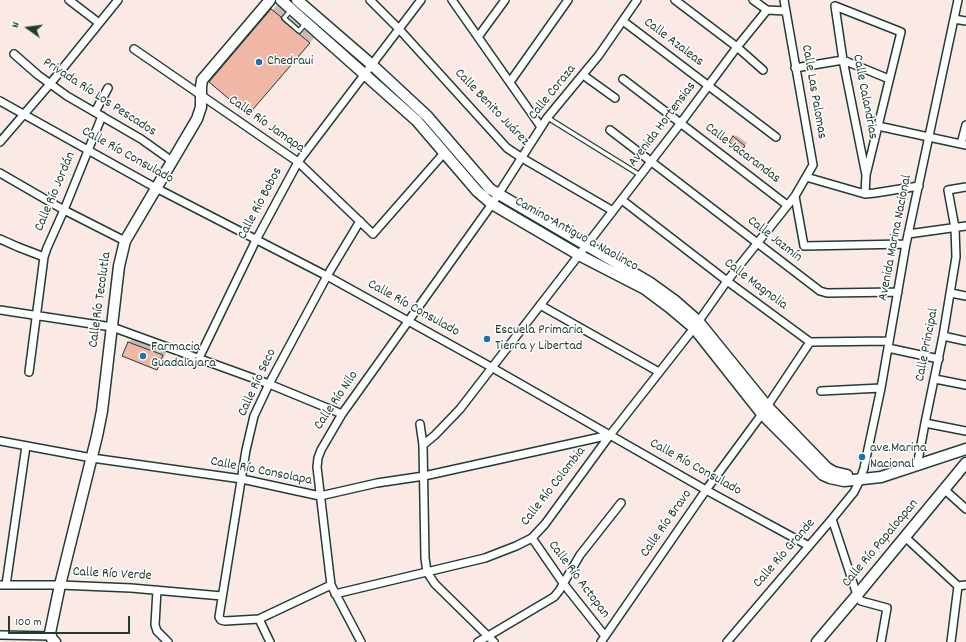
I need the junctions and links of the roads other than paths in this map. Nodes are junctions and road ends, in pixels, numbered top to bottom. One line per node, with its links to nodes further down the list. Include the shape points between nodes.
1 (69, 0): 23 (street)
2 (118, 0): 23 (street)
3 (270, 0): 42 (main road, Calle Río Tecolutla, via 206,74 202,80)
4 (281, 0): 16 (main road, Camino Antiguo a Naolinco)
5 (370, 0): 25 (street, Calle Benito Juárez)
6 (421, 0): 25 (street, Calle Río Bobos)
7 (452, 0): 26 (street)
8 (505, 0): 26 (street)
9 (568, 0): 38 (street)
10 (637, 0): 21 (street, Calle Coraza)
11 (675, 0): 27 (street)
12 (753, 0): 17 (street)
13 (784, 0): 18 (street, Calle Las Palomas)
14 (298, 1): 16 (lane); 19 (main road, Camino Antiguo a Naolinco)
15 (956, 1): 20 (street, Avenida Marina Nacional)
16 (291, 10): 24 (main road, Camino Antiguo a Naolinco)
17 (767, 10): 18 (street); 27 (street, Avenida Hortensias)
18 (786, 10): 32 (street, Calle Las Palomas)
19 (314, 14): 24 (lane); 31 (main road, Camino Antiguo a Naolinco)
20 (954, 19): 22 (street); 54 (street, Avenida Marina Nacional)
21 (623, 21): 35 (street, Calle Coraza); 40 (street, Calle Azaleas)
22 (966, 21)
23 (99, 23): 39 (street)
24 (306, 23): 34 (main road, Camino Antiguo a Naolinco)
25 (399, 29): 31 (street, Calle Río Bobos); 59 (street, Calle Benito Juárez, via 508,148)
26 (478, 37): 38 (street)
27 (737, 47): 33 (street); 40 (street, Avenida Hortensias)
28 (134, 49): 42 (street, Calle Río Jamapa)
29 (14, 54): 39 (street, Privada Río Los Pescados)
30 (843, 60): 32 (street); 37 (street); 37 (street, Calle Calandrias, via 835,6 901,32); 65 (street, Calle Calandrias)
31 (371, 64): 34 (street, Calle Río Bobos); 70 (main road, Camino Antiguo a Naolinco, via 427,116 483,182)
32 (795, 68): 66 (street, Calle Las Palomas, via 813,166)
33 (763, 70)
34 (364, 73): 58 (main road, Camino Antiguo a Naolinco, via 417,121); 62 (street, Calle Río Bobos)
35 (583, 75): 43 (street); 47 (street, Calle Coraza)
36 (623, 79): 48 (street, Calle Jacarandas)
37 (889, 79): 49 (street)
38 (510, 82): 51 (street)
39 (50, 84): 45 (street, Privada Río Los Pescados); 46 (street)
40 (708, 86): 48 (street, Avenida Hortensias); 53 (street, Calle Azaleas)
41 (108, 88): 45 (street, Calle Río Jordán)
42 (201, 94): 60 (main road, Calle Río Tecolutla, via 198,119); 62 (street, Calle Río Jamapa)
43 (615, 98)
44 (0, 101): 46 (street, Calle Río Consulado)
45 (98, 114): 57 (street, Calle Río Jordán); 60 (street, Privada Río Los Pescados)
46 (24, 115): 55 (street); 57 (street, Calle Río Consulado)
47 (547, 118): 51 (street, Calle Coraza); 64 (lane)
48 (680, 124): 61 (street, Avenida Hortensias); 75 (street, Calle Jacarandas)
49 (878, 126): 54 (street); 65 (street)
50 (966, 126): 56 (street)
51 (541, 127): 59 (street, Calle Coraza)
52 (610, 130): 61 (street, Calle Jazmín)
53 (776, 137)
54 (929, 138): 56 (street); 67 (street, Avenida Marina Nacional)
55 (0, 142)
56 (964, 144)
57 (88, 149): 69 (street, Calle Río Consulado); 76 (street, Calle Río Jordán)
58 (444, 153): 74 (main road, Camino Antiguo a Naolinco, via 477,191); 78 (street, Calle Río Jamapa, via 373,234)
59 (522, 158): 70 (street, Calle Coraza); 77 (street, Calle Benito Juárez)
60 (172, 161): 69 (main road, Calle Río Tecolutla)
61 (651, 161): 64 (street, Avenida Hortensias); 85 (street, Calle Jazmín)
62 (298, 162): 78 (street, Calle Río Jamapa); 83 (street, Calle Río Bobos)
63 (0, 173): 76 (street)
64 (640, 175): 73 (street, Avenida Hortensias)
65 (866, 175): 71 (street, Calle Calandrias)
66 (806, 177): 71 (street); 72 (street, Calle Las Palomas)
67 (919, 186): 71 (street); 81 (street, Avenida Marina Nacional)
68 (966, 187): 80 (street, Calle Principal, via 948,190)
69 (156, 188): 83 (street, Calle Río Consulado); 84 (main road, Calle Río Tecolutla)
70 (498, 194): 74 (street, Calle Coraza); 87 (main road, Camino Antiguo a Naolinco)
71 (865, 194)
72 (796, 196): 75 (street, Calle Las Palomas); 86 (street, via 804,246)
73 (622, 200): 77 (street, Avenida Hortensias); 91 (street, Calle Magnolia)
74 (492, 204): 88 (main road, Camino Antiguo a Naolinco); 98 (street, Calle Río Nilo)
75 (787, 205): 85 (street, Calle Las Palomas)
76 (64, 210): 84 (street); 89 (street, Calle Río Jordán)
77 (613, 211): 87 (street, Avenida Hortensias)
78 (360, 221): 90 (street, Calle Río Seco)
79 (966, 226): 80 (street)
80 (955, 228): 81 (street); 93 (street, Calle Principal, via 956,257)
81 (908, 234): 86 (street, Avenida Marina Nacional)
82 (0, 239): 89 (street)
83 (256, 240): 90 (street, Calle Río Consulado); 105 (street, Calle Río Bobos)
84 (125, 241): 100 (main road, Calle Río Tecolutla, via 120,259)
85 (757, 243): 91 (street, Calle Río Colombia); 92 (street, Calle Jazmín, via 820,291)
86 (906, 244): 92 (street, Avenida Marina Nacional)
87 (587, 245): 88 (street, Avenida Hortensias); 99 (main road, Camino Antiguo a Naolinco, via 674,300)
88 (579, 255): 95 (street, Avenida Hortensias); 99 (main road, Camino Antiguo a Naolinco, via 645,289)
89 (44, 257): 97 (street, Calle Río Jordán)
90 (327, 276): 98 (street, Calle Río Consulado); 111 (street, Calle Río Seco)
91 (727, 281): 99 (street, Calle Río Colombia); 103 (street, Calle Magnolia)
92 (898, 292): 104 (street, Avenida Marina Nacional)
93 (951, 293): 94 (street); 101 (street, Calle Principal)
94 (966, 296)
95 (540, 305): 107 (street, Avenida Hortensias); 109 (street)
96 (0, 310): 97 (street)
97 (36, 315): 100 (street); 108 (street, Calle Río Jordán)
98 (409, 322): 107 (street, Calle Río Consulado); 116 (street, Calle Río Nilo)
99 (696, 325): 109 (street, Calle Río Colombia); 115 (main road, Camino Antiguo a Naolinco)
100 (112, 327): 105 (street); 125 (main road, Calle Río Tecolutla, via 102,411)
101 (944, 336): 102 (street); 106 (street, Calle Principal)
102 (966, 341)
103 (810, 342): 104 (street); 115 (street, Calle Río Bravo)
104 (889, 345): 106 (street); 113 (street, Avenida Marina Nacional)
105 (199, 358): 111 (street)
106 (939, 359): 110 (street, Calle Principal)
107 (491, 367): 120 (street, Calle Río Consulado); 122 (street, Avenida Hortensias, via 447,424)
108 (29, 372)
109 (659, 372): 120 (street, Calle Río Colombia)
110 (934, 379): 112 (street); 117 (street, Calle Principal)
111 (269, 384): 116 (street); 129 (street, Calle Río Seco, via 254,416)
112 (966, 385)
113 (881, 388): 114 (street); 130 (street, Avenida Marina Nacional)
114 (821, 391)
115 (765, 410): 130 (main road, Camino Antiguo a Naolinco, via 823,475 844,481); 131 (street, Calle Río Bravo)
116 (342, 414): 133 (street, Calle Río Nilo, via 318,458)
117 (925, 423): 119 (street); 127 (street, Calle Principal)
118 (420, 424): 122 (street)
119 (966, 431)
120 (610, 435): 128 (street, Calle Río Consolapa); 131 (street, Calle Río Consulado); 138 (street, Calle Río Colombia)
121 (0, 441): 123 (street, Calle Río Consolapa)
122 (422, 445): 128 (street)
123 (26, 446): 125 (street, Calle Río Consolapa); 142 (street)
124 (966, 449): 127 (main road, Camino Antiguo a Naolinco)
125 (92, 458): 129 (street, Calle Río Consolapa); 143 (main road, Calle Río Tecolutla)
126 (966, 463): 132 (main road, Calle Río Papaloapan)
127 (917, 466): 130 (main road, Camino Antiguo a Naolinco, via 880,478)
128 (424, 476): 133 (street, Calle Río Consolapa, via 377,483); 140 (street)
129 (242, 479): 133 (street, Calle Río Consolapa); 150 (street, Calle Río Seco)
130 (860, 480): 136 (street, Calle Río Grande, via 854,492)
131 (706, 490): 139 (street, Calle Río Consulado); 155 (street, Calle Río Bravo)
132 (945, 490): 135 (street); 137 (main road, Calle Río Papaloapan)
133 (320, 496): 144 (street, Calle Río Nilo)
134 (621, 503): 141 (street, via 580,555)
135 (966, 508)
136 (832, 519): 139 (street, Calle Río Grande); 149 (street)
137 (904, 537): 146 (street); 149 (main road, Calle Río Papaloapan)
138 (532, 538): 140 (street, Calle Río Colombia, via 485,558); 141 (street, Calle Río Actopan)
139 (809, 546): 161 (street, Calle Río Grande)
140 (427, 572): 148 (street, Calle Río Colombia); 153 (street, via 435,584)
141 (563, 583): 153 (street, via 548,602); 155 (street, Calle Río Actopan)
142 (3, 585): 143 (street, Calle Río Verde)
143 (60, 585): 147 (street, Calle Río Verde); 154 (main road, Calle Río Tecolutla, via 50,633)
144 (331, 585): 148 (street, Calle Río Nilo); 151 (street)
145 (966, 585): 146 (street)
146 (958, 586): 164 (street)
147 (157, 590): 150 (street, Calle Río Verde); 156 (street, via 155,625 157,631)
148 (335, 594): 158 (street, Calle Río Nilo)
149 (857, 595): 162 (main road, Calle Río Papaloapan); 163 (street, via 861,601 887,608)
150 (222, 596): 151 (street, Calle Río Seco, via 219,617 221,620)
151 (259, 619): 157 (street)
152 (0, 635): 154 (street)
153 (487, 636): 159 (street); 160 (street)
154 (53, 639)
155 (603, 639)
156 (168, 642)
157 (270, 642)
158 (361, 642)
159 (478, 642)
160 (494, 642)
161 (727, 642)
162 (817, 642)
163 (881, 642)
164 (951, 642)

